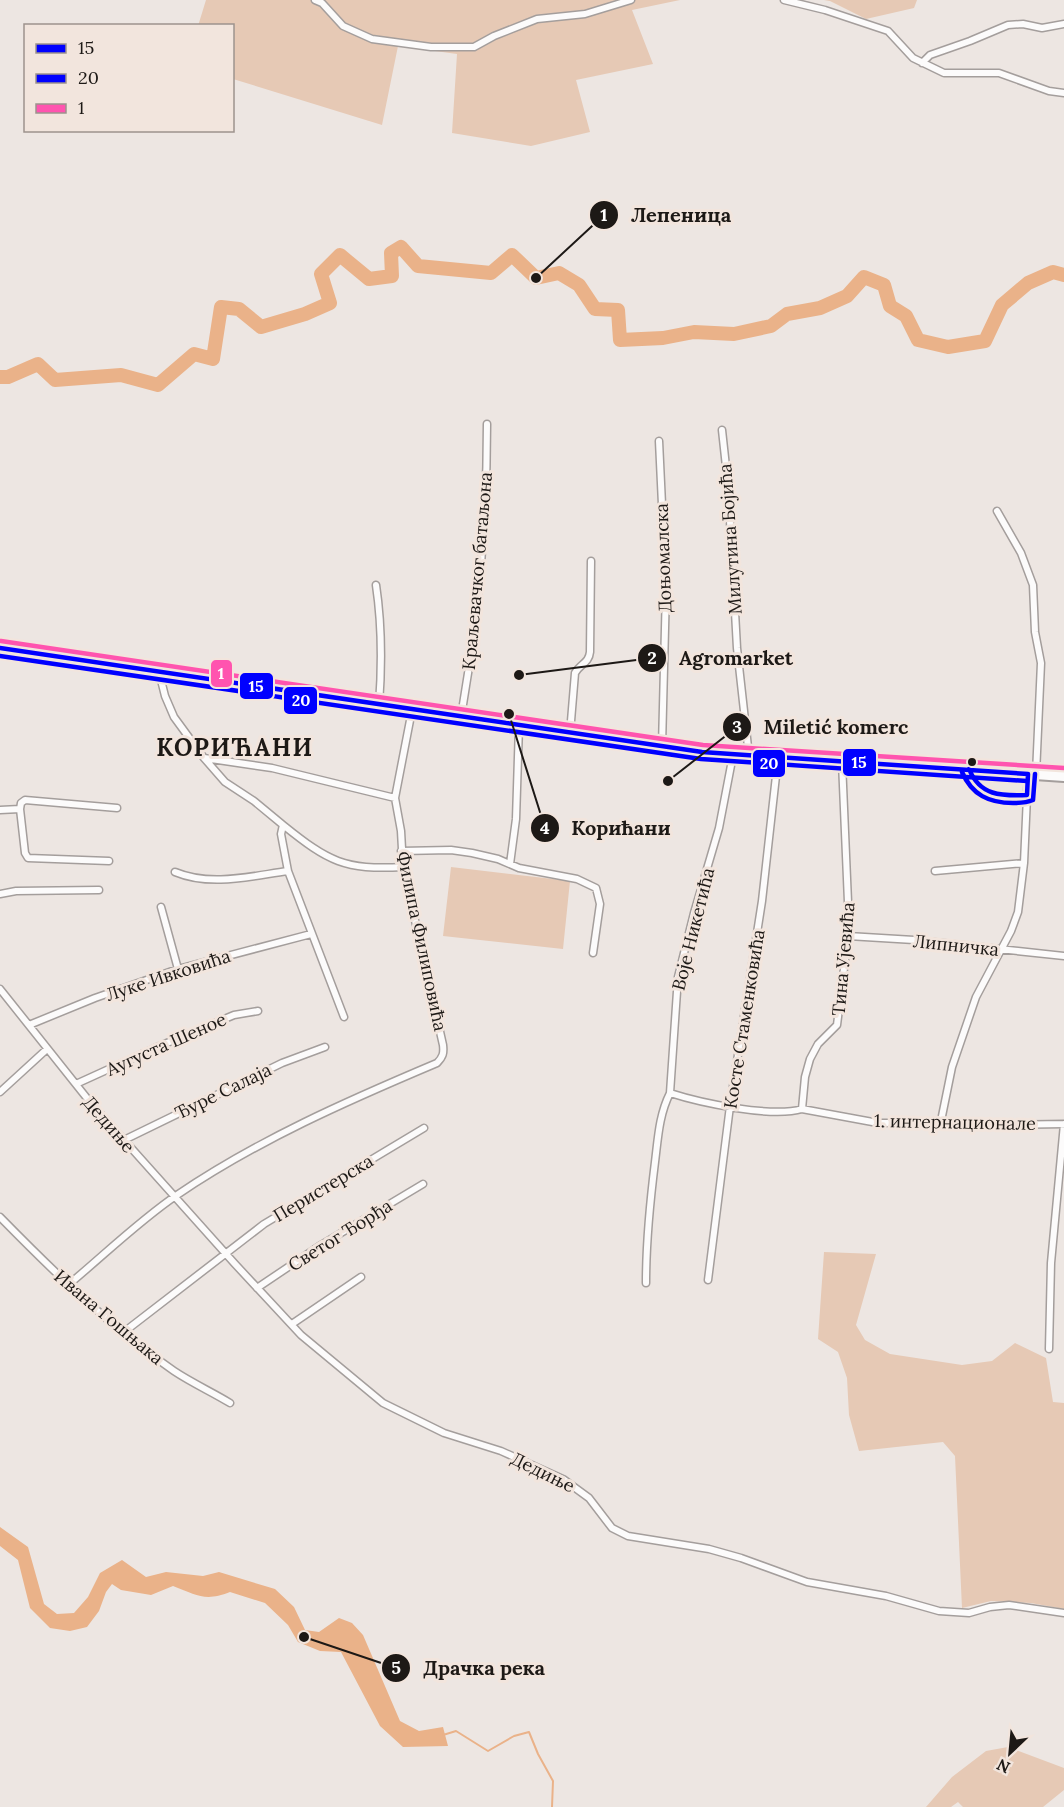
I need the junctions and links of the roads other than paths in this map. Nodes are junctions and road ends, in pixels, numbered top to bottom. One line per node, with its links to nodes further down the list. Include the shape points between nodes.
1 (315, 0): 2 (street, via 343,26 372,39 431,47 474,47 537,19 585,14)
2 (632, 0)
3 (784, 0): 5 (street, via 888,32)
4 (1064, 24): 5 (street, via 1042,28 1008,25 930,55)
5 (922, 63): 6 (street, via 944,73 999,73)
6 (1064, 93)
7 (486, 424): 17 (street, Краљевачког батаљона, via 482,563)
8 (722, 429): 22 (street, Милутина Бојића, via 737,648)
9 (659, 441): 20 (street, Доњомалска, via 666,589)
10 (997, 511): 26 (street, via 1021,553 1033,585 1041,663)
11 (591, 561): 19 (street, via 590,652 587,662 575,673)
12 (376, 585): 15 (street, via 382,666)
13 (0, 648): 14 (main road)
14 (159, 672): 15 (main road); 23 (street, via 174,717)
15 (379, 705): 16 (main road)
16 (412, 710): 17 (main road); 28 (street, Филипа Филиповића)
17 (461, 717): 18 (main road)
18 (519, 726): 19 (main road); 36 (street, via 516,819)
19 (570, 733): 20 (main road)
20 (662, 746): 21 (main road)
21 (733, 755): 22 (main road); 58 (street, Воје Никетића, via 719,828 678,977)
22 (749, 756): 24 (main road)
23 (204, 758): 28 (street, via 272,768); 32 (street, via 225,782)
24 (778, 758): 25 (main road); 59 (street, Косте Стаменковића, via 762,901)
25 (842, 762): 26 (main road); 45 (street, Тина Ујевића)
26 (1032, 774): 27 (main road); 35 (street)
27 (1064, 776)
28 (395, 798): 33 (street, Филипа Филиповића)
29 (117, 808): 30 (street, via 25,800)
30 (20, 809): 31 (street); 34 (street, via 28,858)
31 (0, 810)
32 (283, 825): 37 (street, via 308,845 346,865); 38 (street)
33 (401, 851): 36 (street, via 451,850); 37 (street, Филипа Филиповића)
34 (109, 861)
35 (1024, 863): 39 (street); 46 (street, via 1018,912)
36 (510, 864): 47 (street, via 577,879 596,888 600,904)
37 (403, 867): 66 (street, Филипа Филиповића, via 444,1053 437,1063 280,1133)
38 (288, 871): 40 (street, via 210,880 191,879); 44 (street)
39 (935, 871)
40 (175, 872)
41 (99, 890): 42 (street)
42 (0, 894)
43 (161, 907): 49 (street)
44 (311, 934): 49 (street, Луке Ивковића); 52 (street)
45 (848, 936): 46 (street, Липничка); 60 (street, Тина Ујевића, via 837,1025 818,1044 810,1059)
46 (1002, 949): 48 (street, Липничка); 61 (street, via 976,997 952,1067)
47 (593, 953)
48 (1064, 956)
49 (178, 969): 53 (street, Луке Ивковића)
50 (1, 992): 53 (street, Дедиње)
51 (258, 1011): 56 (street, Аугуста Шеное, via 234,1014)
52 (344, 1017)
53 (28, 1025): 55 (street, Дедиње)
54 (325, 1047): 64 (street, Ђуре Салаја, via 282,1063)
55 (47, 1049): 56 (street, Дедиње); 57 (street)
56 (76, 1084): 64 (street, Дедиње)
57 (0, 1092)
58 (670, 1093): 59 (street, 1. интернационале); 71 (street, Воје Никетића, via 662,1108 658,1133 646,1240)
59 (730, 1106): 60 (street, 1. интернационале, via 790,1113); 70 (street, Косте Стаменковића)
60 (802, 1109): 61 (street, 1. интернационале, via 879,1123)
61 (941, 1121): 62 (street, 1. интернационале)
62 (1064, 1124): 76 (street, via 1051,1263)
63 (424, 1128): 68 (street, Перистерска, via 264,1224)
64 (124, 1140): 66 (street, Дедиње)
65 (423, 1184): 73 (street, Светог Ђорђа)
66 (175, 1196): 68 (street, Дедиње); 72 (street)
67 (0, 1216): 72 (street, Ивана Гошњака)
68 (225, 1253): 73 (street, Дедиње); 75 (street)
69 (360, 1277): 74 (street)
70 (708, 1280)
71 (646, 1283)
72 (68, 1285): 75 (street, Ивана Гошњака)
73 (257, 1287): 74 (street, Дедиње)
74 (292, 1324): 78 (street, Дедиње, via 383,1404 444,1433 501,1451 564,1479 589,1498 612,1528 623,1534 726,1553 807,1582 886,1596 939,1611 969,1613 1009,1605)
75 (124, 1332): 77 (street, Ивана Гошњака, via 175,1371)
76 (1049, 1349)
77 (230, 1403)
78 (1064, 1613)

